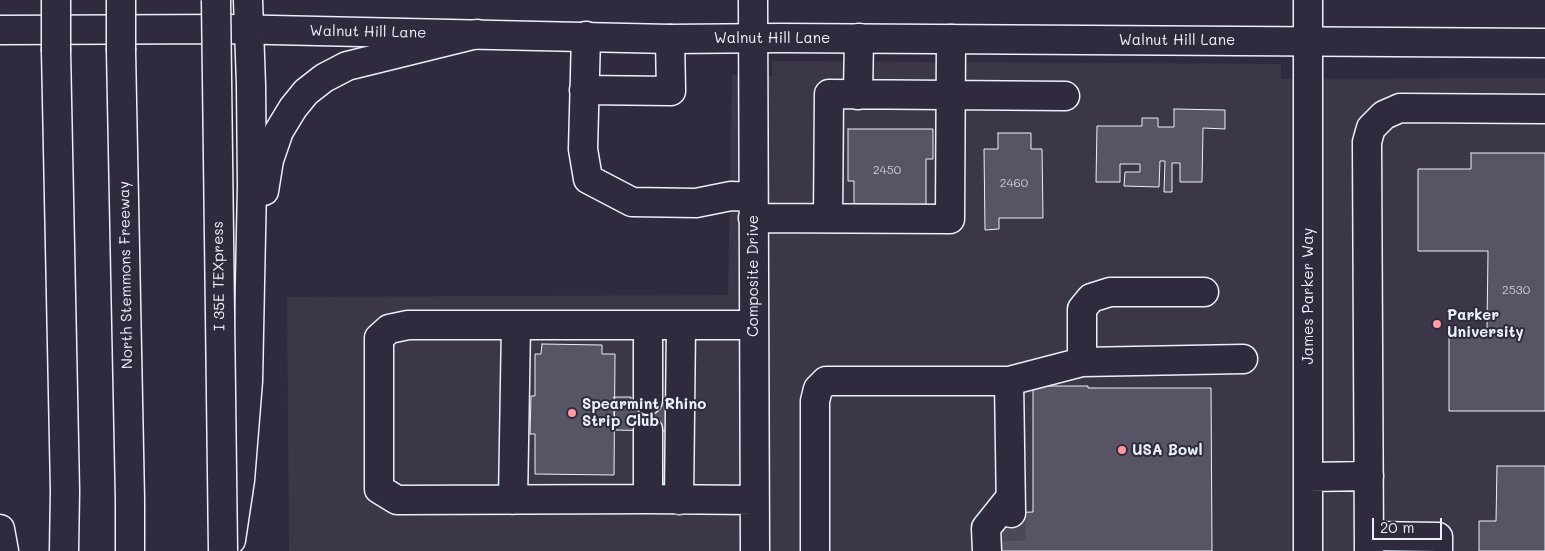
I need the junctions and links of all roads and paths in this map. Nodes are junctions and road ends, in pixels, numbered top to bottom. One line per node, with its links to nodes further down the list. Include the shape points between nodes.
1 (56, 0): 44 (main road, bridge)
2 (121, 0): 45 (main road, North Stemmons Freeway, bridge)
3 (216, 0): 46 (main road, I 35E TEXpress, bridge)
4 (248, 0): 8 (main road)
5 (753, 0): 11 (main road, Composite Drive)
6 (1308, 0): 15 (main road, James Parker Way)
7 (0, 30): 8 (main road, Walnut Hill Lane)
8 (248, 30): 9 (main road, Walnut Hill Lane); 24 (main road)
9 (477, 34): 10 (main road, Walnut Hill Lane); 24 (main road, via 347,66 306,92 276,138)
10 (586, 36): 13 (main road, Walnut Hill Lane); 17 (main road)
11 (753, 38): 12 (main road, Walnut Hill Lane); 13 (main road, Walnut Hill Lane); 22 (main road, Composite Drive)
12 (859, 38): 14 (main road, Walnut Hill Lane); 18 (main road)
13 (670, 39): 17 (main road, via 671,91)
14 (951, 39): 15 (main road, Walnut Hill Lane); 19 (main road)
15 (1308, 41): 16 (main road, Walnut Hill Lane); 36 (main road, James Parker Way)
16 (1545, 43)
17 (584, 90): 22 (main road, via 582,149 588,179 632,202 696,203 731,196)
18 (858, 95): 19 (main road); 23 (main road, via 829,94)
19 (951, 95): 20 (main road); 23 (main road, via 950,219)
20 (1065, 96)
21 (1545, 109): 35 (main road, via 1400,108 1384,115 1371,128 1367,142)
22 (753, 207): 23 (main road); 29 (main road, Composite Drive)
23 (828, 218)
24 (252, 249): 47 (main road, via 248,381 240,480)
25 (1204, 292): 31 (main road, via 1110,292 1091,298 1082,309)
26 (516, 325): 27 (main road); 38 (main road); 38 (main road, via 408,325 389,329 379,338 379,489 397,500)
27 (648, 325): 28 (main road); 33 (main road)
28 (681, 325): 29 (main road); 39 (main road)
29 (753, 325): 40 (main road, Composite Drive)
30 (1243, 359): 31 (main road)
31 (1082, 362): 32 (main road)
32 (1010, 380): 49 (main road, via 826,381 818,389 815,401); 50 (main road, via 1011,506 986,528)
33 (648, 400)
34 (648, 430): 37 (main road)
35 (1369, 476): 36 (main road); 42 (main road)
36 (1309, 477): 51 (main road, James Parker Way)
37 (648, 499): 38 (main road); 39 (main road)
38 (513, 500)
39 (680, 500): 40 (main road)
40 (754, 500): 48 (main road, Composite Drive)
41 (0, 529): 43 (main road)
42 (1369, 544): 52 (main road, via 1438,537)
43 (4, 551)
44 (64, 551)
45 (130, 551)
46 (223, 551)
47 (229, 551)
48 (755, 551)
49 (815, 551)
50 (987, 551)
51 (1308, 551)
52 (1438, 551)

